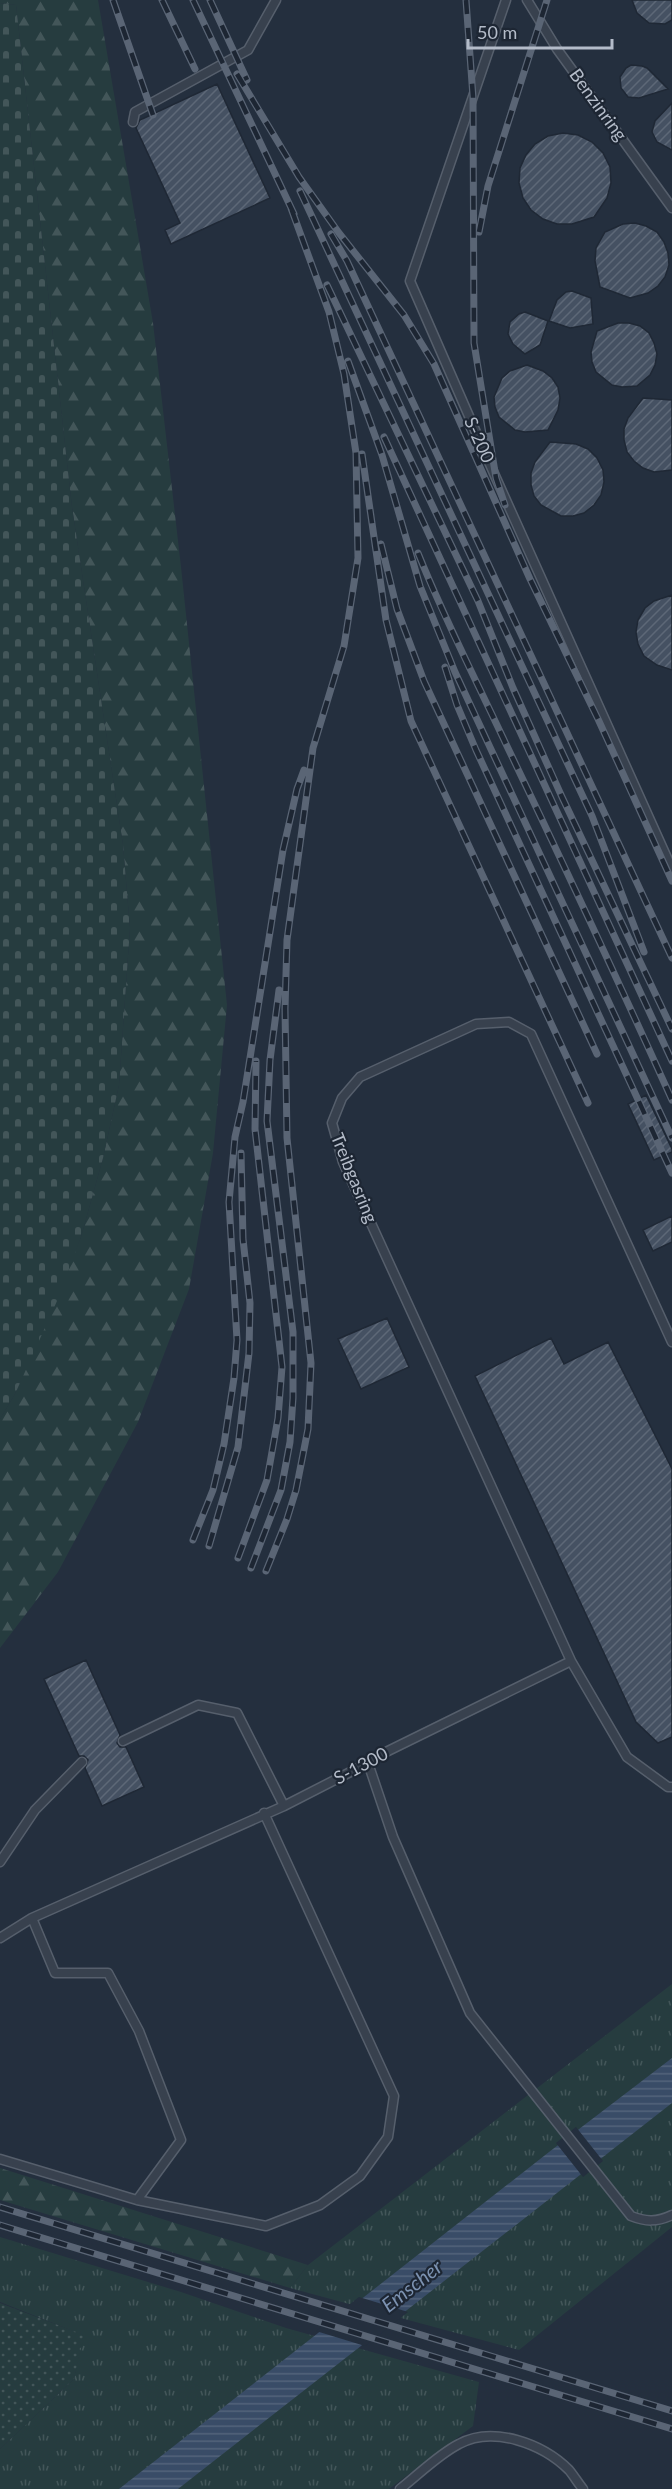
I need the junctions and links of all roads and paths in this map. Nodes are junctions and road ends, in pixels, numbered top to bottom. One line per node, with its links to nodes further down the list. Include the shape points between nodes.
1 (276, 0): 4 (lane, via 248,50 135,112)
2 (506, 0): 6 (lane, S-200, via 410,282)
3 (527, 0): 5 (lane, Benzinring, via 557,49)
4 (133, 122)
5 (672, 208)
6 (672, 869)
7 (672, 1342): 8 (lane, Treibgasring, via 531,1034 509,1022 476,1024 360,1077 342,1098 332,1123 343,1162)
8 (571, 1662): 11 (lane, S-1300); 12 (lane, via 627,1757)
9 (123, 1741): 13 (lane, via 198,1705 237,1713)
10 (82, 1762): 15 (lane, via 35,1810)
11 (368, 1763): 13 (lane, S-1300); 20 (lane, via 393,1837 470,2013 631,2216 644,2221)
12 (672, 1787)
13 (284, 1806): 14 (lane, S-1300)
14 (264, 1814): 16 (lane, S-1300); 19 (lane, via 394,2096 388,2136 360,2176 320,2205 266,2226)
15 (0, 1862)
16 (32, 1918): 17 (lane, S-1300); 19 (lane, via 55,1973 108,1973 139,2031 181,2140)
17 (0, 1938)
18 (0, 2159): 19 (lane)
19 (137, 2199)
20 (672, 2215)
21 (400, 2489): 22 (lane, via 459,2443 486,2437 517,2440 543,2451 568,2470)
22 (583, 2489)

